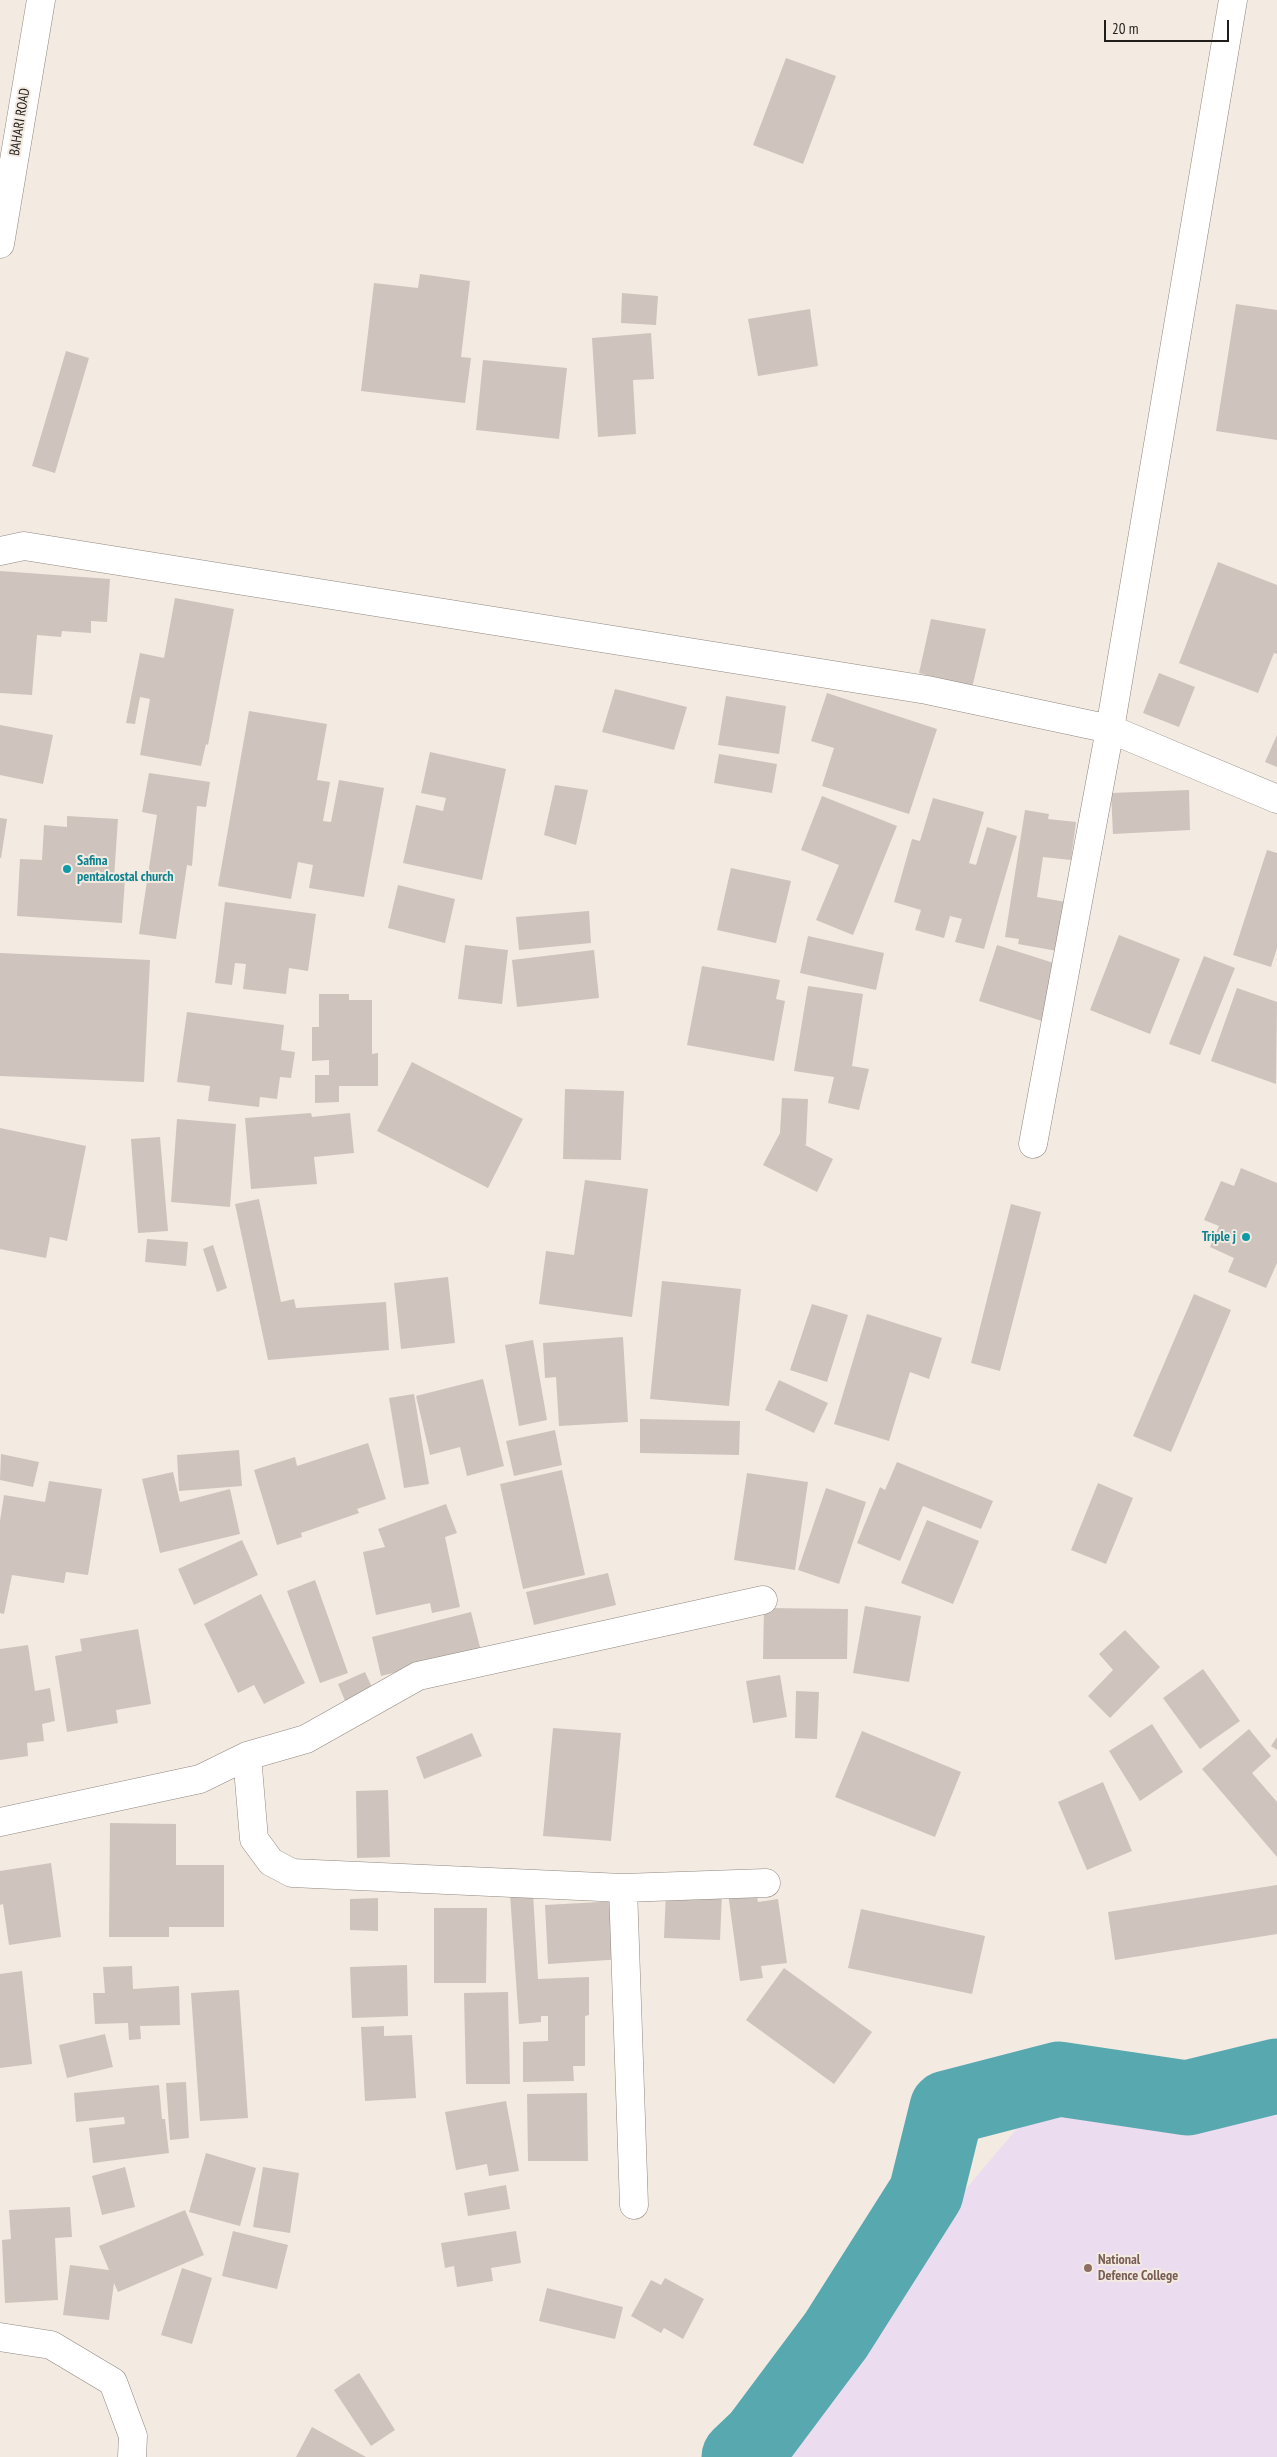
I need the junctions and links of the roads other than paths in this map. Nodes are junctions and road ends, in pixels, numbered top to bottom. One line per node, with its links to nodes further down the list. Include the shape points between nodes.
1 (41, 0): 3 (street, BAHARI ROAD)
2 (1233, 0): 5 (street)
3 (0, 244)
4 (0, 551): 5 (street, via 24,546 927,690)
5 (1110, 729): 6 (street); 7 (street)
6 (1277, 799)
7 (1033, 1144)
8 (762, 1600): 9 (street, via 418,1676 306,1739)
9 (247, 1756): 10 (street, via 200,1778); 12 (street, via 254,1839 271,1862 292,1872)
10 (0, 1822)
11 (766, 1883): 12 (street)
12 (623, 1888): 13 (street)
13 (634, 2205)
14 (0, 2337): 15 (street, via 51,2344 113,2382 133,2436)
15 (132, 2457)

